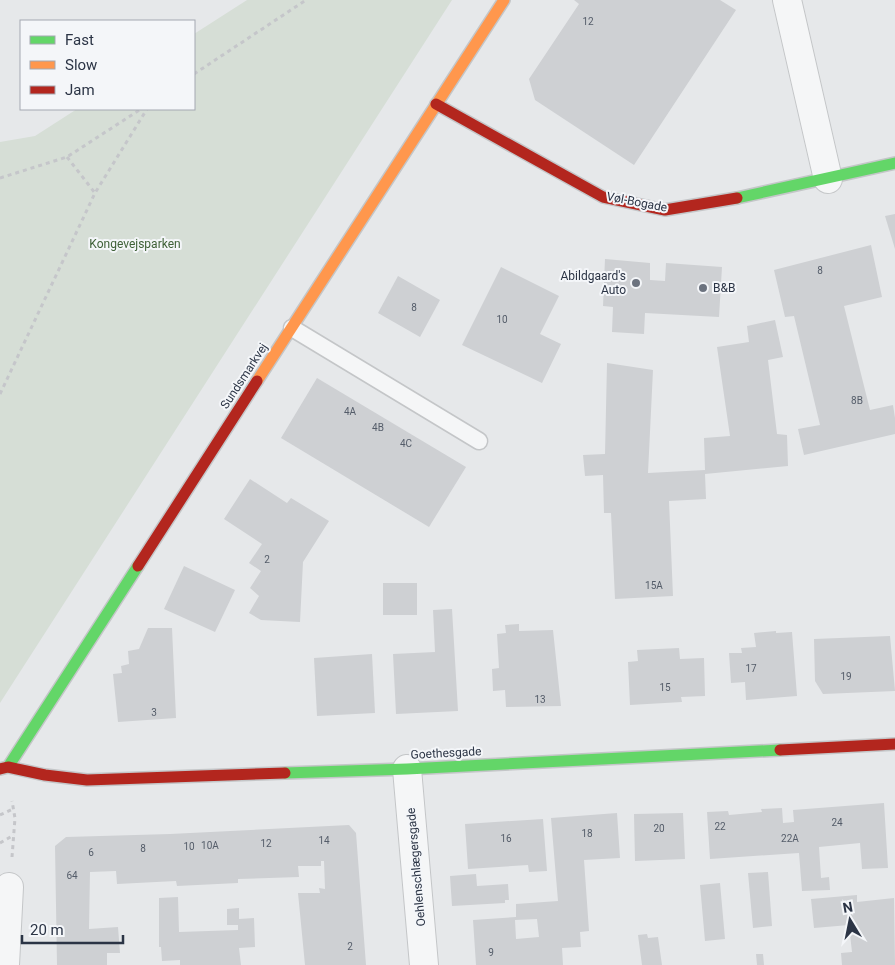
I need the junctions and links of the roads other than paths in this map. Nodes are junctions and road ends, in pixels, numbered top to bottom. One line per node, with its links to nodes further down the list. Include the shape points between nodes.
1 (504, 0): 3 (street, Sundsmarkvej)
2 (787, 0): 5 (street)
3 (436, 104): 5 (street, Vøl-Bogade, via 603,197 665,210 734,200); 6 (street, Sundsmarkvej)
4 (895, 163): 5 (street, Vøl-Bogade)
5 (828, 179)
6 (292, 328): 7 (lane); 9 (street, Sundsmarkvej)
7 (479, 440)
8 (895, 744): 10 (street, Goethesgade)
9 (4, 768): 10 (street, Goethesgade, via 87,780)
10 (407, 769): 13 (street, Oehlenschlægersgade)
11 (9, 887): 12 (street)
12 (6, 965)
13 (424, 965)

